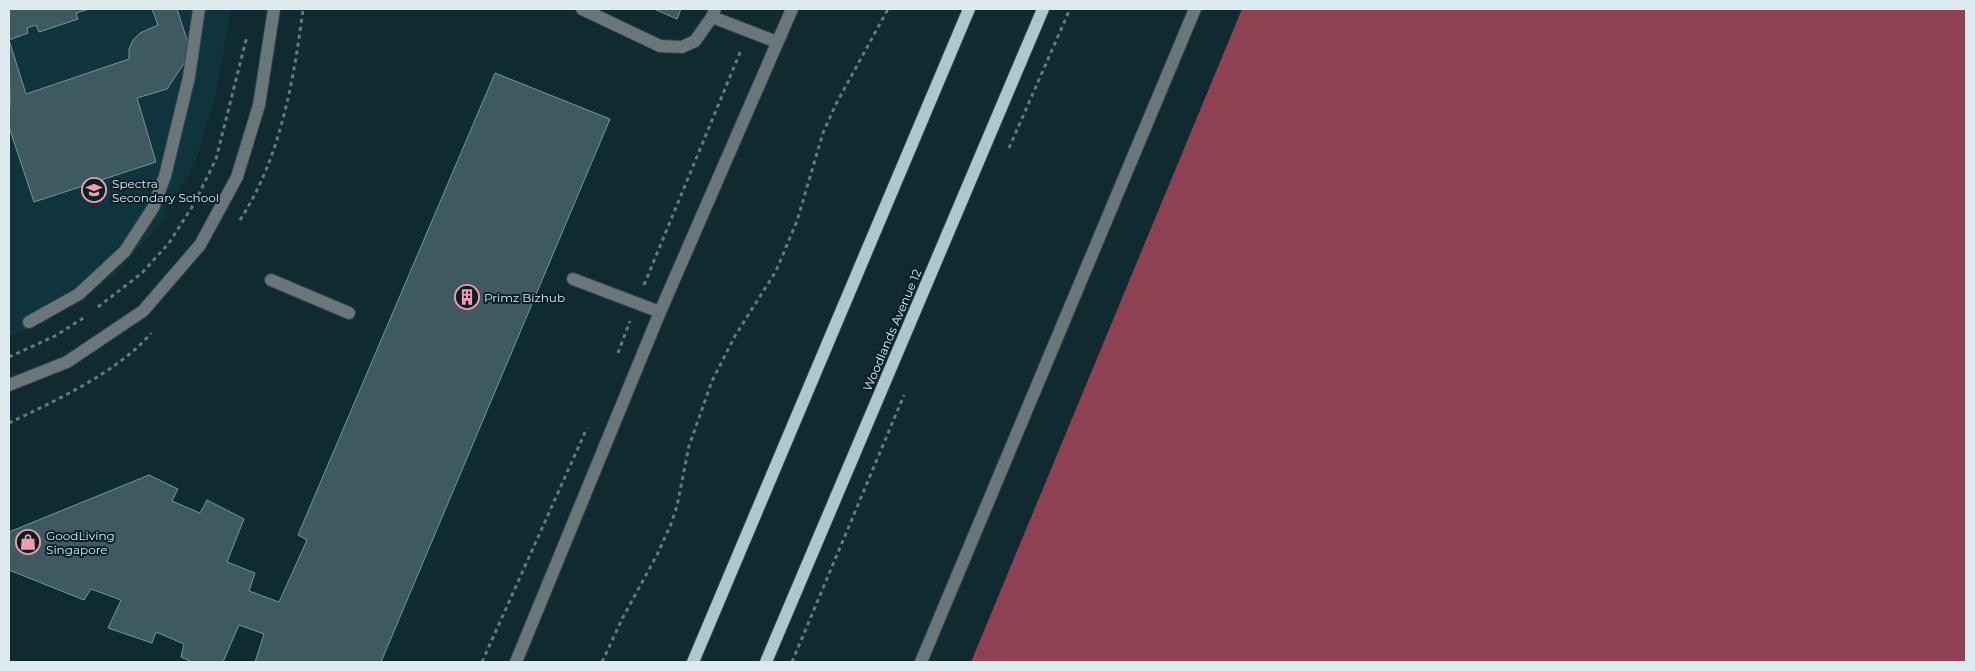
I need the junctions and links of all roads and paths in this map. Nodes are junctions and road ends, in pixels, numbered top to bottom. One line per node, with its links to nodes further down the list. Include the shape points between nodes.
1 (199, 9): 17 (street, via 189,77 153,208 125,251 79,294)
2 (274, 9): 19 (street, via 259,105 237,177 200,246 143,310 67,362)
3 (582, 9): 9 (street, via 660,46 682,48 696,41)
4 (792, 9): 11 (street)
5 (888, 9): 24 (path, via 833,111 797,221 776,271 735,336 712,381 689,446 678,506 671,524)
6 (969, 9): 25 (main road)
7 (1043, 9): 26 (main road, Woodlands Avenue 12)
8 (1195, 9): 28 (street)
9 (713, 13): 10 (street)
10 (748, 31): 11 (street); 14 (path)
11 (777, 42): 15 (street)
12 (574, 279): 14 (street)
13 (271, 280): 16 (street)
14 (637, 303): 15 (street); 18 (path)
15 (660, 312): 23 (street)
16 (349, 313)
17 (30, 322)
18 (616, 358)
19 (9, 385)
20 (590, 421): 22 (path)
21 (874, 471): 27 (path)
22 (482, 662)
23 (516, 662)
24 (602, 662)
25 (693, 662)
26 (766, 662)
27 (792, 662)
28 (921, 662)

